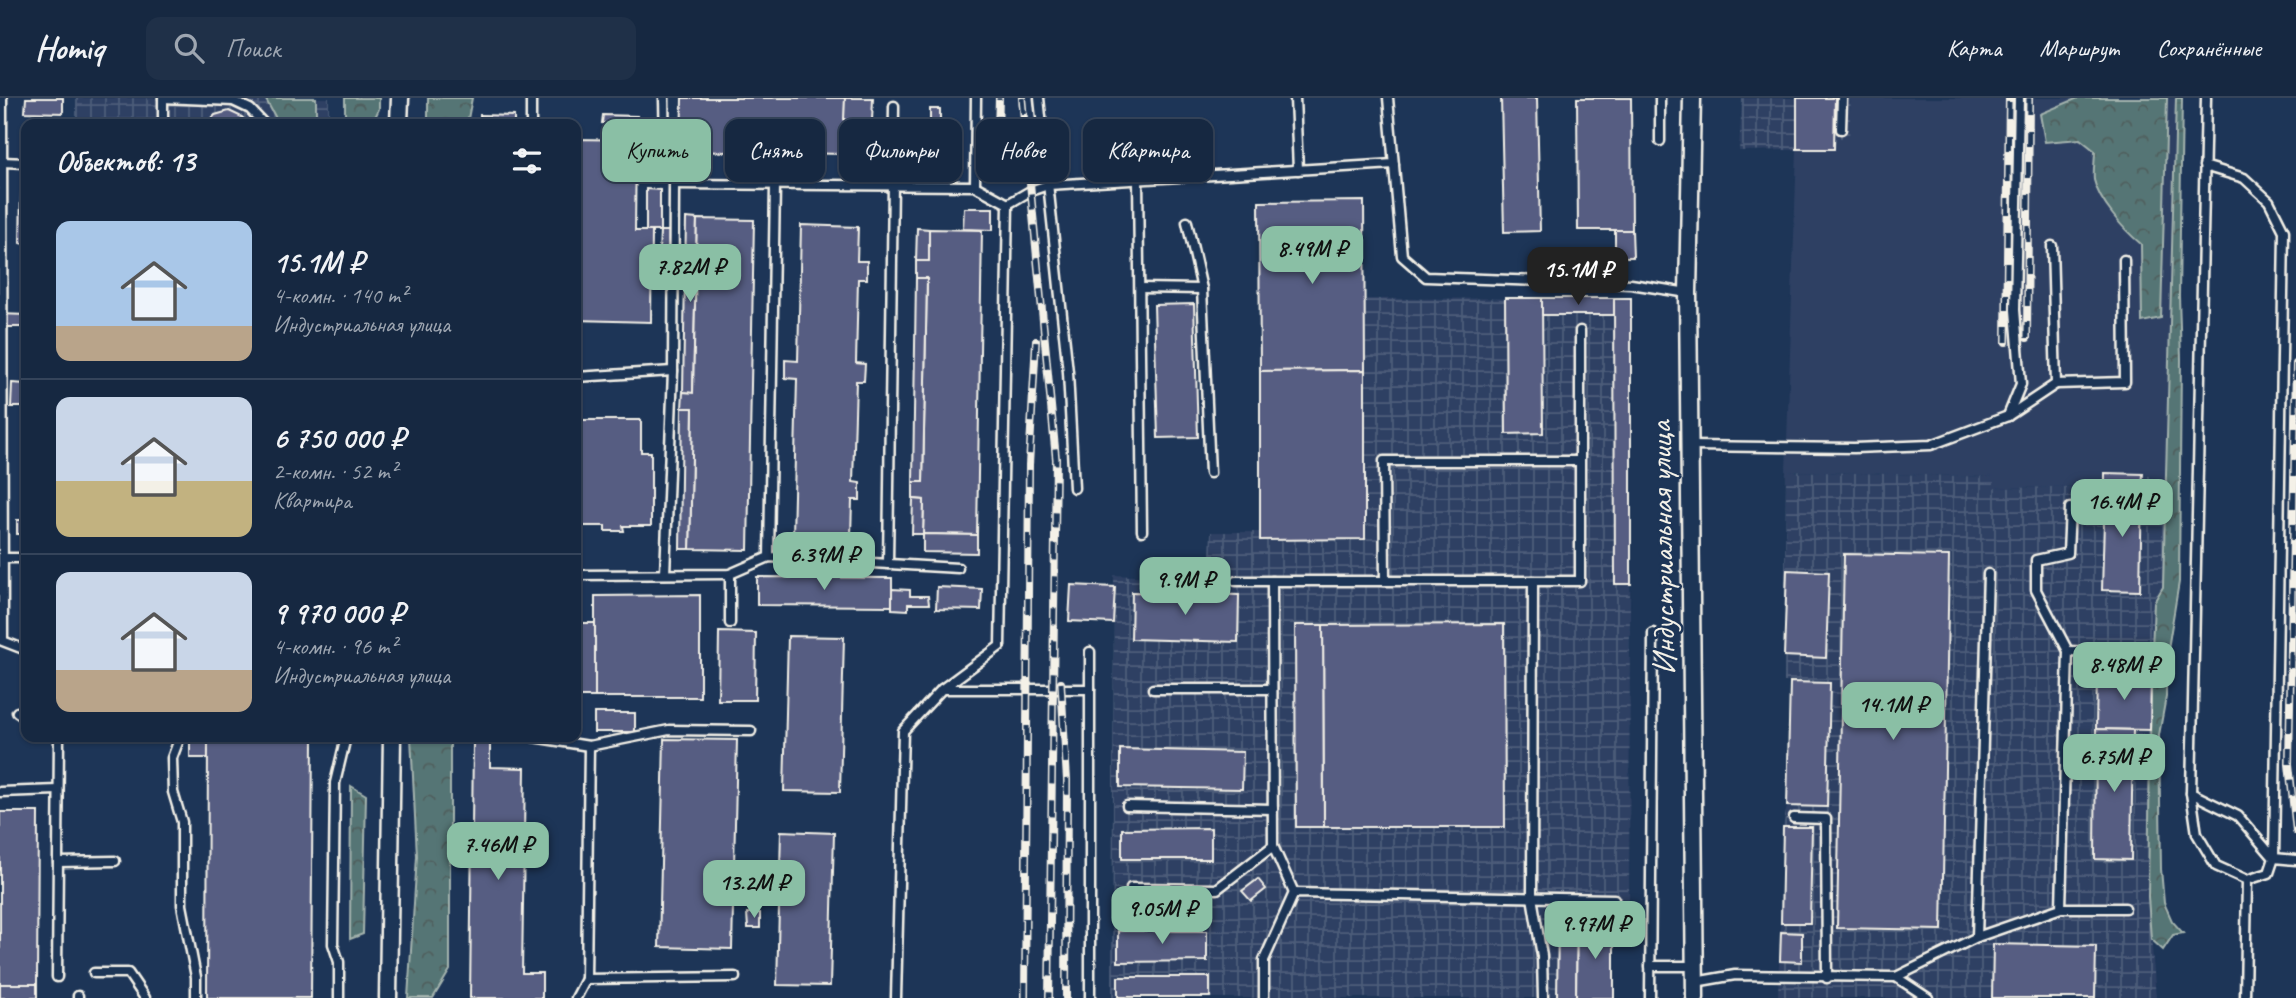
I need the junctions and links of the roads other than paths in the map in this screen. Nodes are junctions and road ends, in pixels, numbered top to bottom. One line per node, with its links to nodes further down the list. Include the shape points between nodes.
1 (2, 98): 22 (lane)
2 (163, 98): 16 (lane); 17 (lane, via 233,101)
3 (400, 98): 18 (street)
4 (531, 98): 19 (lane)
5 (664, 98): 30 (lane, via 665,148)
6 (976, 98): 34 (lane)
7 (1039, 98): 32 (lane)
8 (1295, 98): 26 (lane)
9 (1388, 98): 24 (lane)
10 (1661, 98): 21 (lane)
11 (1692, 98): 42 (street, Индустриальная улица)
12 (1842, 98): 20 (lane)
13 (2019, 98): 47 (lane, via 2015,310 2021,384)
14 (2206, 98): 25 (lane)
15 (894, 106): 33 (lane)
16 (163, 119)
17 (259, 119)
18 (400, 119)
19 (531, 119)
20 (1841, 129)
21 (1660, 141)
22 (2, 162): 23 (lane); 37 (lane)
23 (21, 163)
24 (1394, 164): 26 (lane); 42 (lane, via 1402,256 1426,277 1631,284)
25 (2204, 166): 89 (lane); 94 (lane, via 2244,178 2269,201 2284,231)
26 (1298, 170): 27 (lane)
27 (1213, 175)
28 (1093, 182): 32 (lane)
29 (1138, 182): 40 (lane)
30 (674, 184): 31 (lane); 44 (lane)
31 (775, 185): 33 (lane); 54 (lane)
32 (1048, 185): 35 (lane); 51 (lane, via 1068,372)
33 (892, 186): 34 (lane); 57 (lane)
34 (975, 186): 35 (lane)
35 (1009, 204): 74 (lane, via 1000,646)
36 (1187, 222): 41 (lane)
37 (1, 224): 55 (lane)
38 (2052, 246): 46 (lane)
39 (2124, 260): 46 (lane, via 2124,382)
40 (1140, 288): 41 (lane); 53 (lane)
41 (1202, 289): 50 (lane)
42 (1688, 293): 48 (street, Индустриальная улица)
43 (1580, 331): 49 (lane)
44 (673, 371): 45 (lane); 59 (lane)
45 (581, 377)
46 (2056, 384): 47 (lane)
47 (2008, 416): 48 (lane, via 1931,445)
48 (1690, 446): 113 (street, Индустриальная улица)
49 (1579, 461): 65 (lane, via 1384,461); 66 (lane, via 1580,581)
50 (1210, 473)
51 (1074, 488)
52 (2070, 509): 71 (lane, via 2068,553 2036,560 2036,590)
53 (1142, 531)
54 (769, 557): 57 (lane); 60 (lane)
55 (3, 558): 56 (lane); 69 (lane)
56 (21, 558)
57 (888, 564): 58 (lane)
58 (958, 568)
59 (665, 574): 60 (lane); 62 (lane)
60 (730, 574): 67 (lane)
61 (1988, 574): 105 (lane)
62 (581, 575)
63 (1236, 581): 64 (lane)
64 (1272, 581): 65 (lane); 77 (lane)
65 (1385, 581): 66 (lane)
66 (1533, 581): 101 (lane)
67 (730, 623)
68 (1653, 633): 106 (lane)
69 (1, 640): 70 (lane)
70 (21, 648)
71 (2068, 651): 73 (lane); 103 (lane)
72 (1090, 652): 75 (lane)
73 (2137, 653)
74 (942, 689): 75 (lane); 119 (lane, via 904,731)
75 (1090, 689): 120 (lane)
76 (1153, 689): 77 (lane)
77 (1272, 689): 91 (lane)
78 (17, 712): 79 (lane)
79 (21, 715)
80 (751, 731): 86 (lane, via 669,730)
81 (59, 742): 87 (lane)
82 (178, 742): 115 (lane, via 172,758 173,792 182,822 182,905 196,977)
83 (345, 742): 116 (lane, via 335,783 333,944 339,962)
84 (392, 742): 117 (street)
85 (564, 742): 86 (lane)
86 (589, 746): 112 (lane)
87 (58, 790): 88 (lane); 97 (lane)
88 (0, 792)
89 (2191, 793): 94 (lane, via 2238,816); 98 (lane, via 2197,834 2216,866)
90 (1127, 806): 91 (lane)
91 (1273, 809): 93 (lane)
92 (1794, 818): 111 (lane, via 1826,819)
93 (1273, 846): 99 (lane, via 1217,889); 100 (lane)
94 (2274, 858): 95 (lane); 98 (lane, via 2269,873)
95 (2296, 860)
96 (115, 861): 97 (lane)
97 (58, 862): 108 (lane)
98 (2247, 880): 125 (lane)
99 (1131, 888)
100 (1294, 893): 101 (lane); 121 (lane, via 1264,960)
101 (1532, 897): 102 (lane); 122 (lane, via 1542,956)
102 (1614, 900)
103 (2062, 908): 104 (lane); 105 (lane)
104 (2125, 908)
105 (1977, 937): 110 (lane)
106 (1650, 967): 113 (lane); 123 (lane)
107 (94, 974): 114 (lane, via 128,973)
108 (57, 977)
109 (736, 977): 112 (lane)
110 (1896, 977): 111 (lane); 124 (lane)
111 (1827, 978): 113 (lane, via 1735,975)
112 (586, 979): 118 (lane)
113 (1695, 982)
114 (145, 998)
115 (195, 998)
116 (339, 998)
117 (388, 998)
118 (576, 998)
119 (896, 998)
120 (1090, 998)
121 (1264, 998)
122 (1543, 998)
123 (1650, 998)
124 (1928, 998)
125 (2245, 998)

